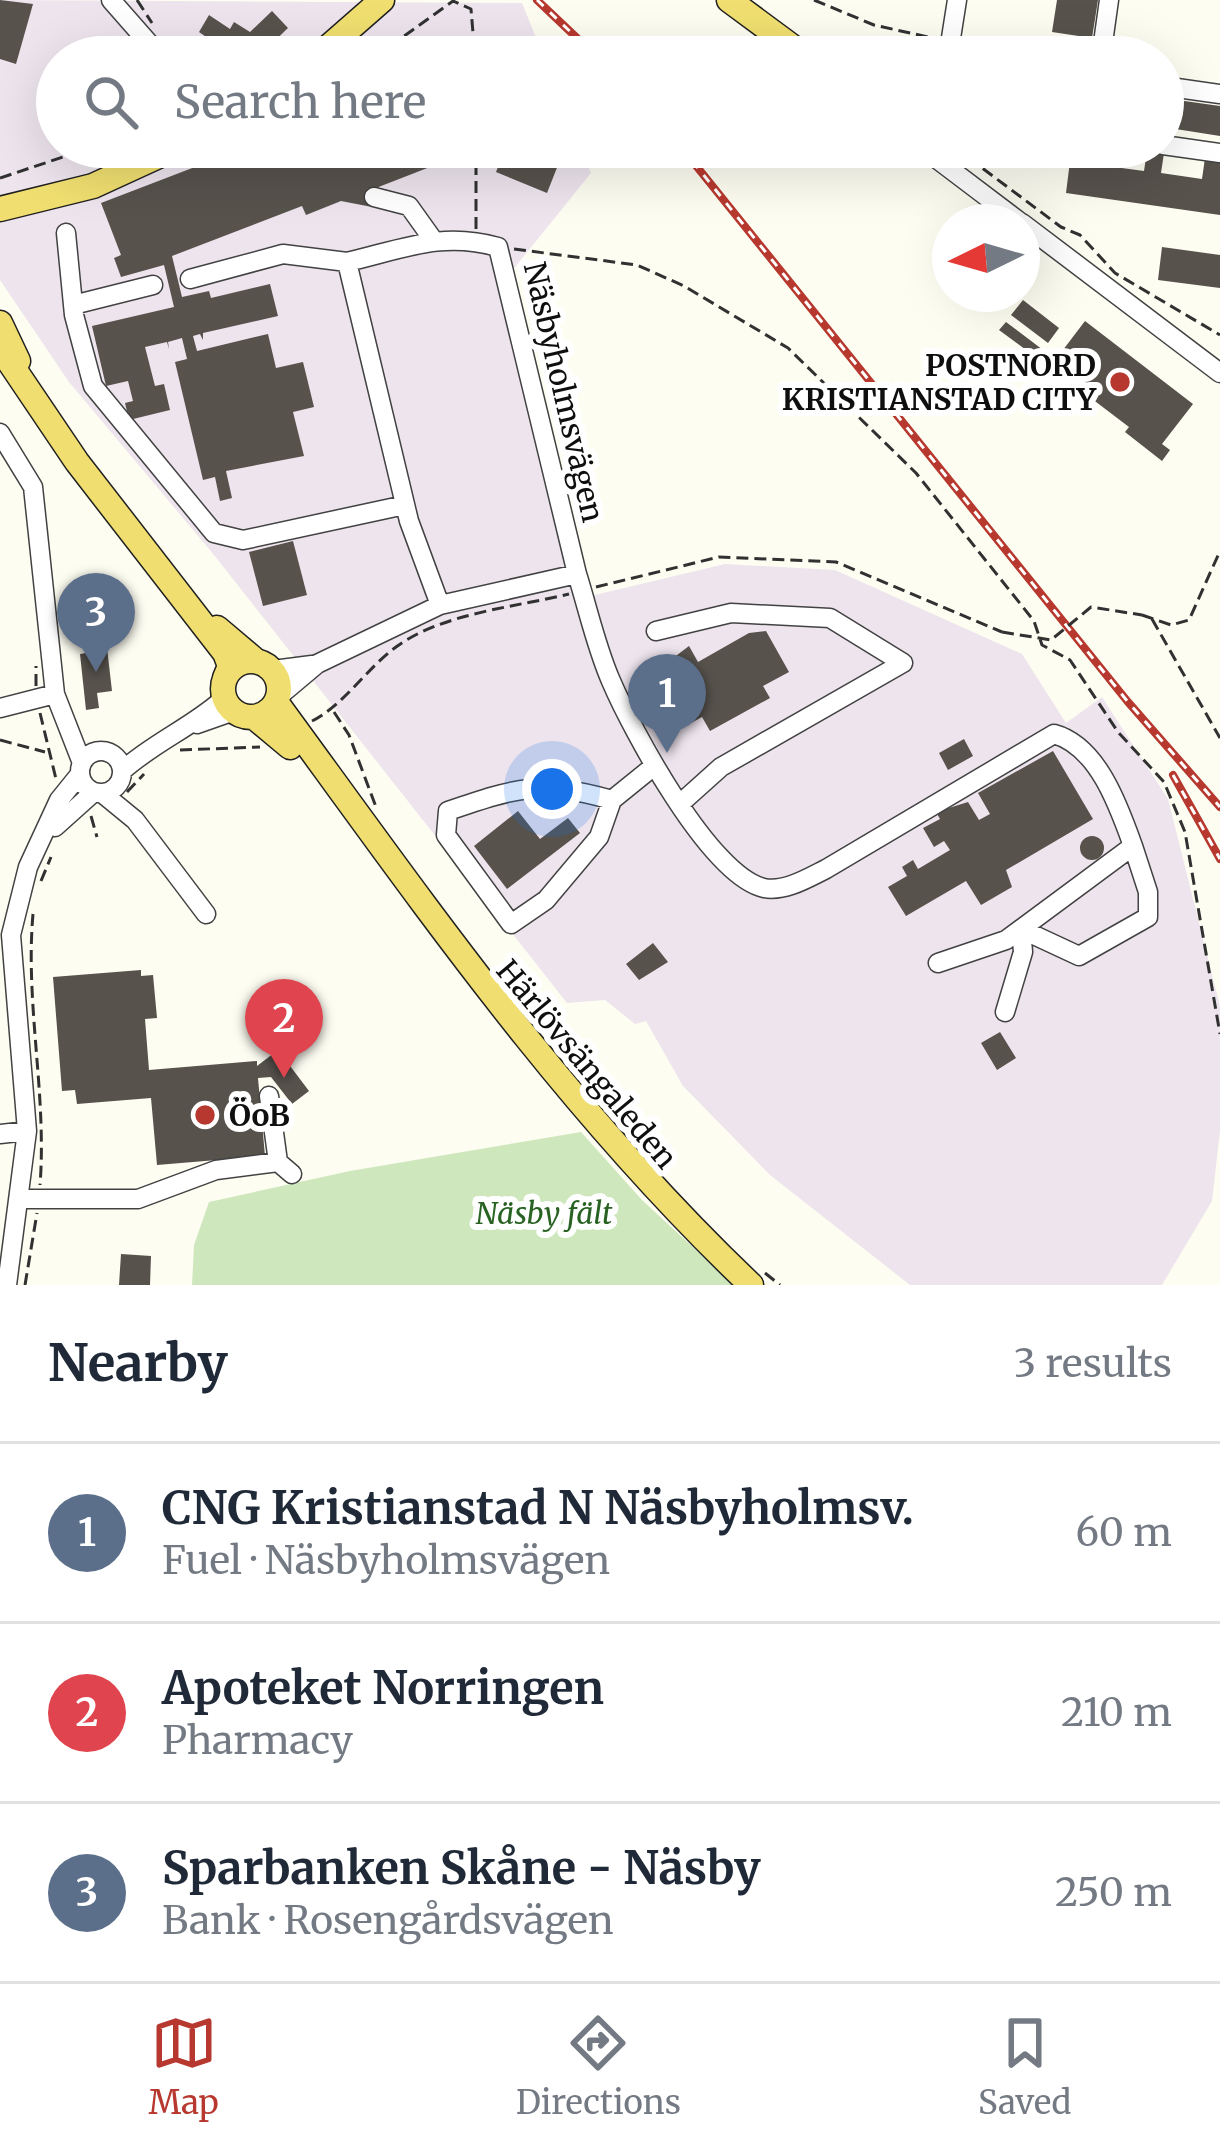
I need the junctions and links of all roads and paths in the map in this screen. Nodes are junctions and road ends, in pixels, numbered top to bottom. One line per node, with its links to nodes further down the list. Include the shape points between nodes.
1 (111, 0): 8 (street)
2 (382, 0): 9 (main road)
3 (730, 0): 12 (main road)
4 (755, 0): 13 (main road)
5 (814, 0): 14 (path)
6 (957, 0): 15 (street)
7 (1109, 0): 16 (street)
8 (142, 36)
9 (340, 36)
10 (404, 36): 11 (path, via 453,1 471,9)
11 (473, 36)
12 (779, 36)
13 (788, 36)
14 (904, 36)
15 (946, 36)
16 (1104, 36)
17 (1184, 89): 18 (street)
18 (1220, 94)
19 (1184, 148): 20 (street)
20 (1220, 153)
21 (36, 166): 26 (path)
22 (132, 168): 29 (main road)
23 (476, 168): 33 (path)
24 (949, 168): 28 (street)
25 (982, 168): 40 (path, via 1080,235 1115,273)
26 (0, 178)
27 (374, 197): 32 (street, via 409,206)
28 (996, 204)
29 (0, 209)
30 (66, 233): 38 (street)
31 (1040, 237): 42 (street)
32 (434, 241): 33 (street, Näsbyholmsvägen); 35 (street, Näsbyholmsvägen)
33 (476, 241): 34 (street, Näsbyholmsvägen)
34 (498, 247): 48 (street, Näsbyholmsvägen); 86 (path, via 637,265 684,286 788,347 916,473 1034,621 1042,645 1070,660 1164,782 1185,832)
35 (347, 262): 36 (street, via 284,254); 46 (street)
36 (190, 279)
37 (153, 285): 38 (street)
38 (73, 305): 46 (street, via 93,386 214,533 243,540)
39 (0, 323): 43 (main road)
40 (1220, 335)
41 (0, 348): 43 (main road)
42 (1220, 374)
43 (41, 412): 45 (main road)
44 (0, 433): 55 (street, via 33,488)
45 (110, 504): 53 (main road, via 220,631); 54 (main road, via 225,653)
46 (405, 505): 49 (street)
47 (1220, 551): 50 (path, via 1189,620)
48 (579, 582): 49 (street); 50 (path, bridge, via 719,557 836,562 1002,632 1051,640 1091,608); 58 (path, via 401,643 348,686); 69 (street, Näsbyholmsvägen, via 610,679)
49 (440, 605): 52 (street)
50 (1152, 620): 62 (path)
51 (656, 631): 74 (street, via 731,613 830,618 903,663 721,767)
52 (316, 664): 53 (street); 56 (street)
53 (265, 666): 54 (main road, via 238,664); 56 (main road)
54 (224, 682): 59 (main road); 60 (street, via 221,700)
55 (55, 694): 57 (street); 67 (street); 70 (street)
56 (278, 699): 59 (main road); 79 (main road, Härlövsängaleden)
57 (0, 707)
58 (332, 711): 61 (path); 75 (path)
59 (244, 714): 60 (street); 79 (main road, Härlövsängaleden, via 272,726)
60 (192, 725): 65 (street)
61 (306, 725)
62 (1220, 738)
63 (0, 740): 68 (path)
64 (272, 742): 66 (path, via 254,750)
65 (152, 744): 67 (street); 72 (street)
66 (178, 750)
67 (104, 752): 70 (street); 72 (street)
68 (47, 753)
69 (654, 766): 73 (street); 74 (street, Näsbyholmsvägen)
70 (81, 769): 72 (street); 77 (street, via 59,800)
71 (145, 770): 72 (path, via 141,783)
72 (113, 788): 76 (path, via 107,808); 77 (street); 82 (street)
73 (612, 800): 73 (street, via 599,837 546,900 511,924 446,835 448,811 495,795 557,784)
74 (682, 802): 78 (street, Näsbyholmsvägen, via 738,874 765,888 796,884 1054,734 1085,754)
75 (378, 814)
76 (82, 816)
77 (49, 843): 80 (path); 81 (street)
78 (1133, 846): 83 (street); 83 (street, via 1148,917 1079,956)
79 (393, 868): 91 (main road, Härlövsängaleden, via 585,1114 662,1200)
80 (39, 885)
81 (17, 903): 88 (street, via 12,956); 90 (path, via 30,946 44,1135)
82 (206, 914)
83 (1021, 929): 84 (street); 85 (street, via 1023,952)
84 (938, 963)
85 (1005, 1012)
86 (1220, 1034)
87 (269, 1096): 90 (street, via 285,1168 215,1170 139,1199)
88 (28, 1131): 89 (street); 90 (street)
89 (0, 1134)
90 (29, 1199): 92 (street); 92 (path)
91 (755, 1276): 93 (path)
92 (10, 1282)
93 (780, 1285)

